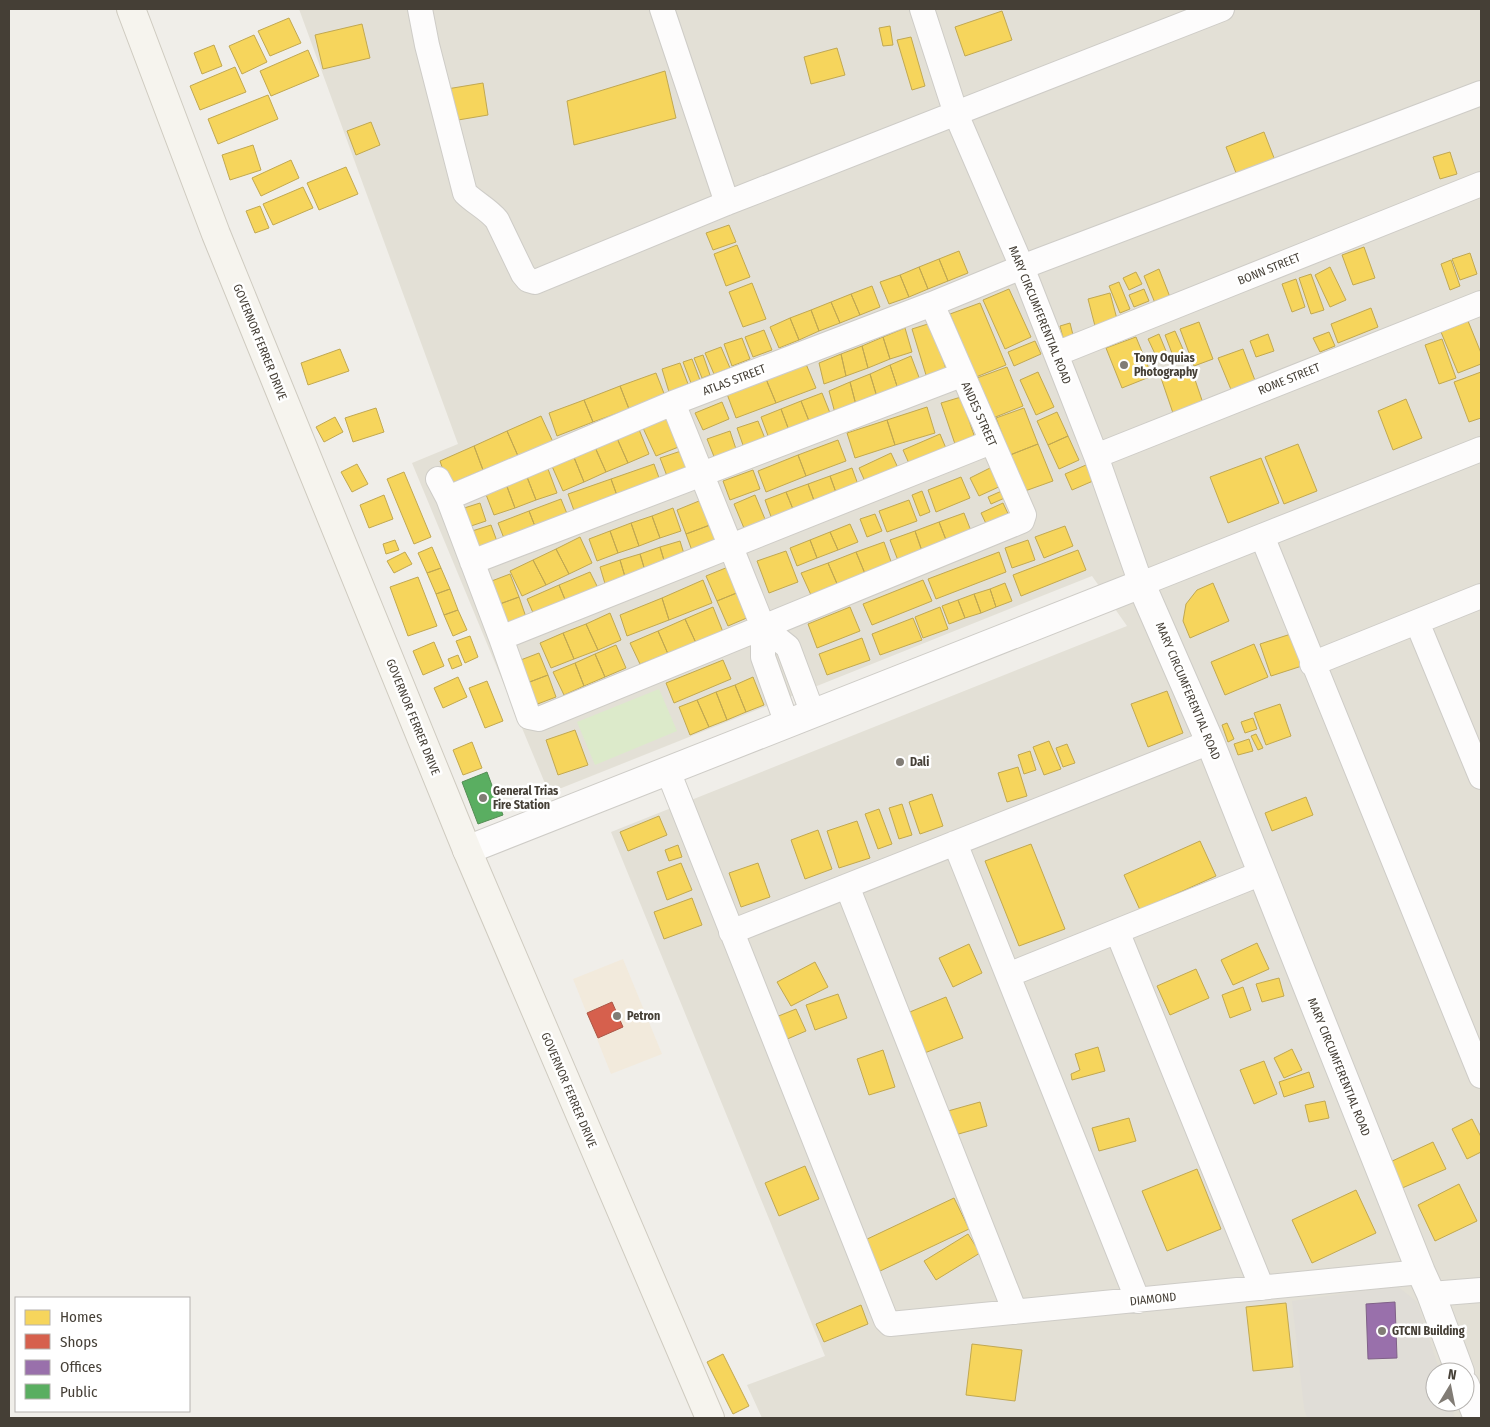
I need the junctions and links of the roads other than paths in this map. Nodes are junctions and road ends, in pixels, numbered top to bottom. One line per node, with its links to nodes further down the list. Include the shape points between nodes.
1 (131, 9): 36 (main road, GOVERNOR FERRER DRIVE, via 216,234)
2 (420, 9): 10 (street, via 465,193 497,220 528,280 535,282)
3 (662, 9): 10 (street)
4 (922, 9): 8 (street, MARY CIRCUMFERENTIAL ROAD)
5 (1222, 9): 6 (street)
6 (1197, 14): 8 (street)
7 (1481, 93): 11 (street, ATLAS STREET)
8 (956, 114): 10 (street); 11 (street, MARY CIRCUMFERENTIAL ROAD)
9 (1481, 184): 14 (street, BONN STREET)
10 (727, 203)
11 (1022, 267): 13 (street, ATLAS STREET); 14 (street, MARY CIRCUMFERENTIAL ROAD)
12 (1481, 303): 19 (street, ROME STREET)
13 (932, 304): 15 (street, ANDES STREET); 16 (street, ATLAS STREET)
14 (1056, 354): 19 (street, MARY CIRCUMFERENTIAL ROAD)
15 (961, 374): 17 (street, ANDES STREET); 20 (street)
16 (673, 404): 20 (street); 23 (street, ATLAS STREET, via 443,488)
17 (991, 442): 22 (street); 27 (street, ANDES STREET, via 1024,515 1020,522)
18 (1481, 449): 21 (street)
19 (1096, 456): 24 (street, MARY CIRCUMFERENTIAL ROAD)
20 (701, 473): 22 (street); 23 (street)
21 (1262, 536): 24 (street); 29 (street)
22 (730, 546): 27 (street); 28 (street)
23 (472, 562): 28 (street)
24 (1141, 584): 30 (street); 32 (street, MARY CIRCUMFERENTIAL ROAD)
25 (1481, 596): 26 (street)
26 (1417, 622): 29 (street); 34 (street)
27 (763, 627): 28 (street, via 539,719 529,717); 30 (street, via 788,647); 31 (street, via 762,657)
28 (501, 638)
29 (1312, 664): 42 (street)
30 (813, 714): 31 (street)
31 (787, 724): 33 (street)
32 (1210, 742): 35 (street); 37 (street, MARY CIRCUMFERENTIAL ROAD)
33 (668, 772): 36 (street); 40 (street)
34 (1481, 777)
35 (955, 843): 38 (street); 41 (street)
36 (468, 850): 49 (main road, GOVERNOR FERRER DRIVE)
37 (1262, 873): 39 (street); 43 (street, MARY CIRCUMFERENTIAL ROAD)
38 (847, 886): 40 (street); 47 (street)
39 (1117, 931): 41 (street); 44 (street)
40 (730, 932): 47 (street, DIAMOND, via 886,1320 898,1325)
41 (1008, 975): 46 (street)
42 (1481, 1076)
43 (1426, 1283): 44 (street, DIAMOND); 45 (street, DIAMOND); 48 (street, MARY CIRCUMFERENTIAL ROAD)
44 (1262, 1288): 46 (street, DIAMOND)
45 (1481, 1290)
46 (1138, 1301): 47 (street, DIAMOND)
47 (1014, 1312)
48 (1456, 1362)
49 (710, 1418)

